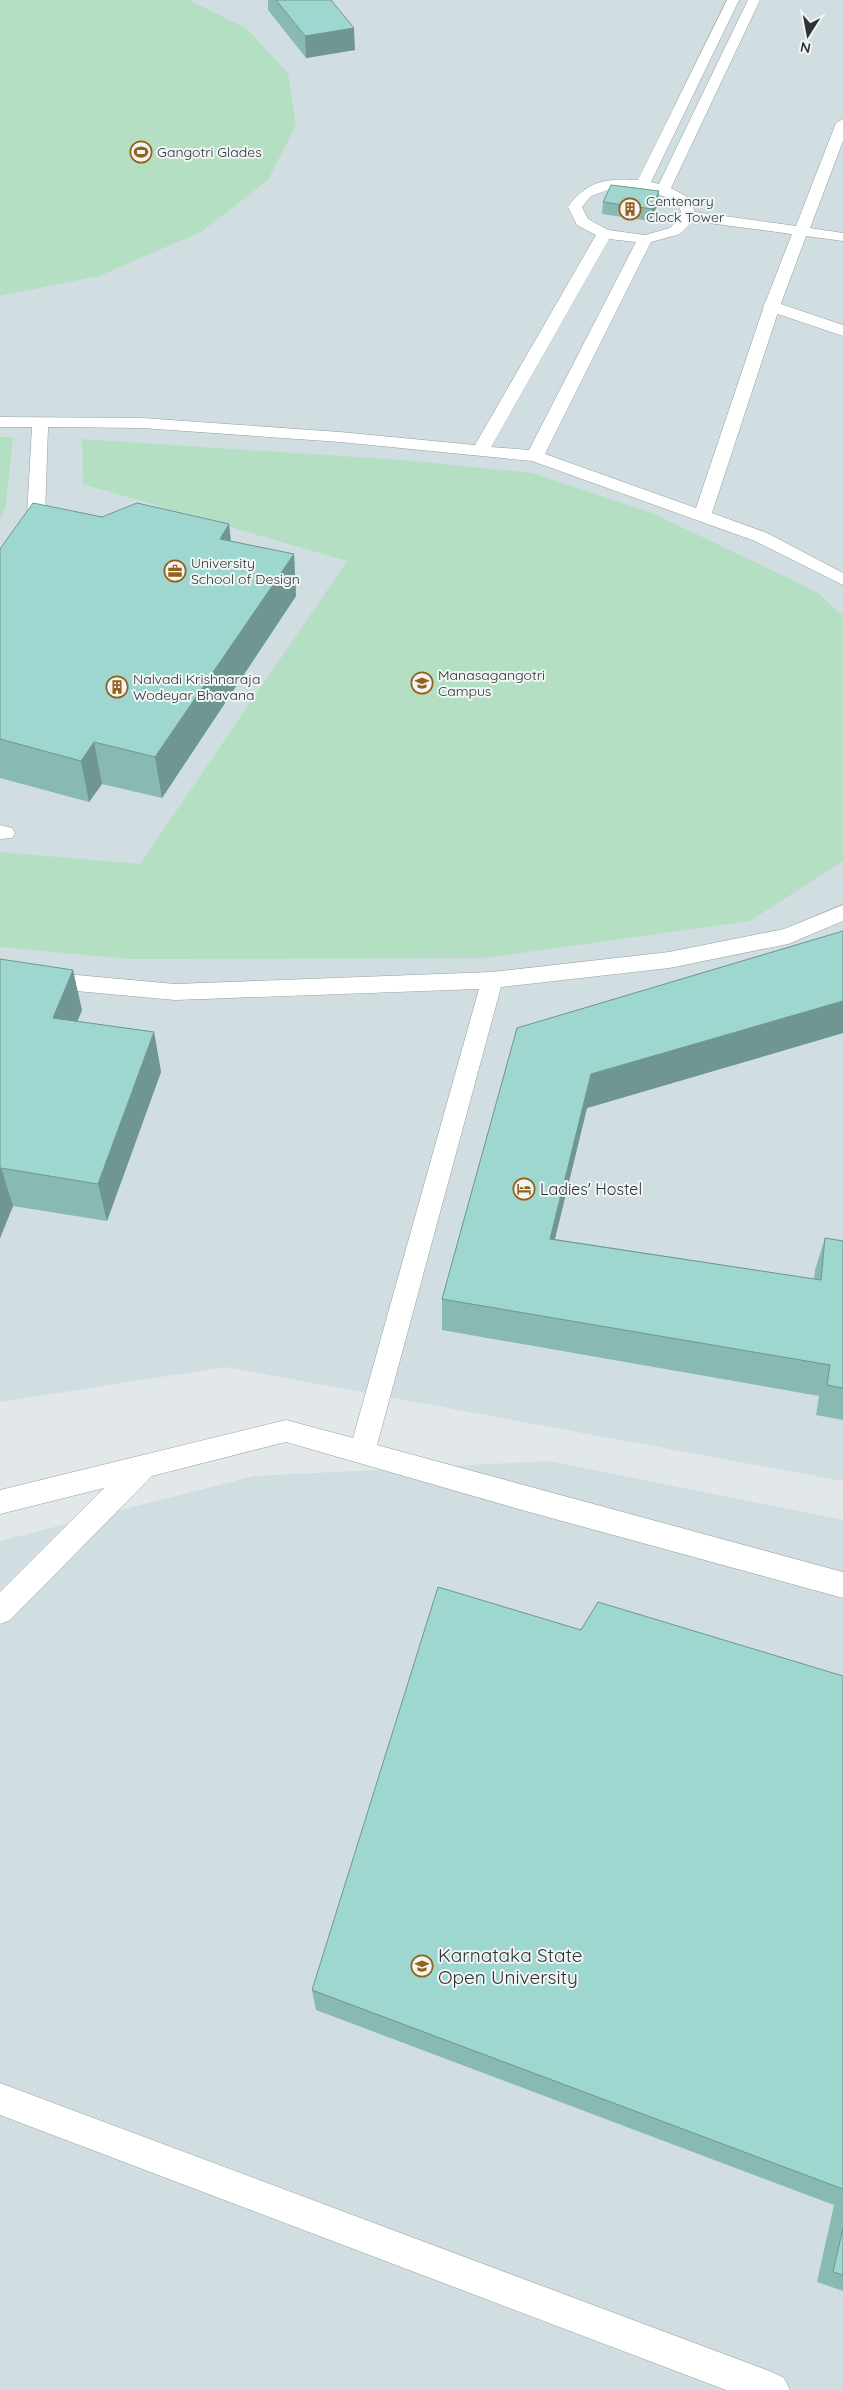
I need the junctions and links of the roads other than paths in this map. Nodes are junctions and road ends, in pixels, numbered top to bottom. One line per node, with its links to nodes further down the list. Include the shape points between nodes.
1 (733, 0): 4 (lane)
2 (754, 0): 5 (lane)
3 (843, 123): 7 (lane)
4 (643, 184): 5 (lane); 8 (lane, via 611,184 586,193 580,200 575,207 582,222)
5 (664, 188): 6 (lane, via 684,200)
6 (689, 216): 7 (lane); 10 (lane, via 675,231)
7 (800, 231): 9 (lane); 11 (lane)
8 (604, 234): 10 (lane); 15 (lane)
9 (843, 237)
10 (645, 239): 16 (lane)
11 (772, 306): 12 (street); 17 (lane)
12 (843, 331)
13 (0, 422): 14 (lane)
14 (40, 423): 15 (lane, via 142,423); 18 (lane, via 36,516)
15 (480, 450): 16 (lane)
16 (535, 456): 17 (lane)
17 (703, 514): 19 (lane, via 761,536)
18 (0, 564)
19 (843, 580)
20 (843, 913): 22 (lane, via 788,936 668,960)
21 (0, 976): 22 (lane, via 175,992)
22 (492, 980): 23 (lane)
23 (362, 1452): 24 (lane, via 286,1431); 26 (lane)
24 (145, 1465): 25 (lane); 27 (lane)
25 (0, 1502)
26 (843, 1585)
27 (0, 1611)
28 (0, 2099): 29 (lane)
29 (772, 2390)

